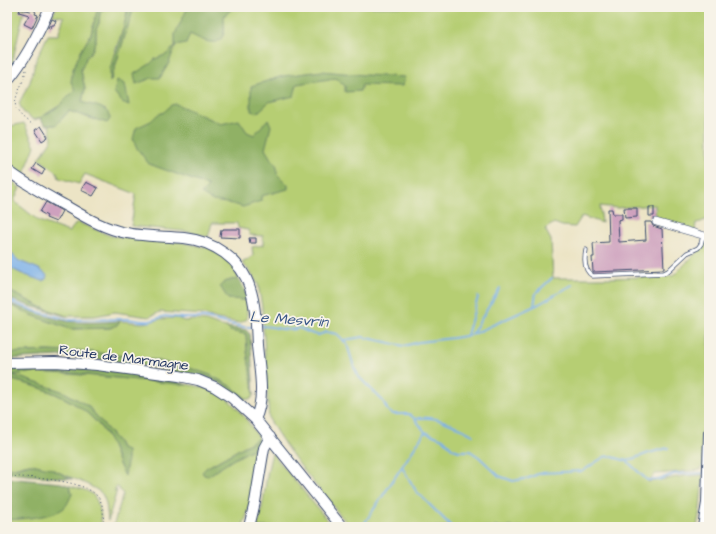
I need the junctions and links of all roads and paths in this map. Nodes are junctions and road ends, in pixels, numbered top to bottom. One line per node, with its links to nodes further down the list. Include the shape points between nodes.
1 (50, 7): 3 (main road, via 39,32)
2 (27, 65): 4 (path, via 15,104 22,117)
3 (7, 80)
4 (32, 125)
5 (7, 170): 10 (main road, via 43,194 112,229 208,243 218,248 237,265 248,283 255,308 261,392 260,409)
6 (656, 222): 7 (street)
7 (706, 236): 8 (lane, via 698,248 687,253 664,273 593,276 586,269)
8 (586, 250)
9 (7, 363): 10 (main road, Route de Marmagne, via 54,362 97,365 198,380 225,393)
10 (255, 419): 12 (main road, Route de Marmagne)
11 (709, 433): 17 (main road, via 707,503)
12 (270, 437): 15 (main road, via 264,448); 16 (main road, Route de Marmagne)
13 (7, 476): 14 (path, via 58,480 87,488 100,500)
14 (104, 527)
15 (249, 527)
16 (342, 527)
17 (703, 527)

